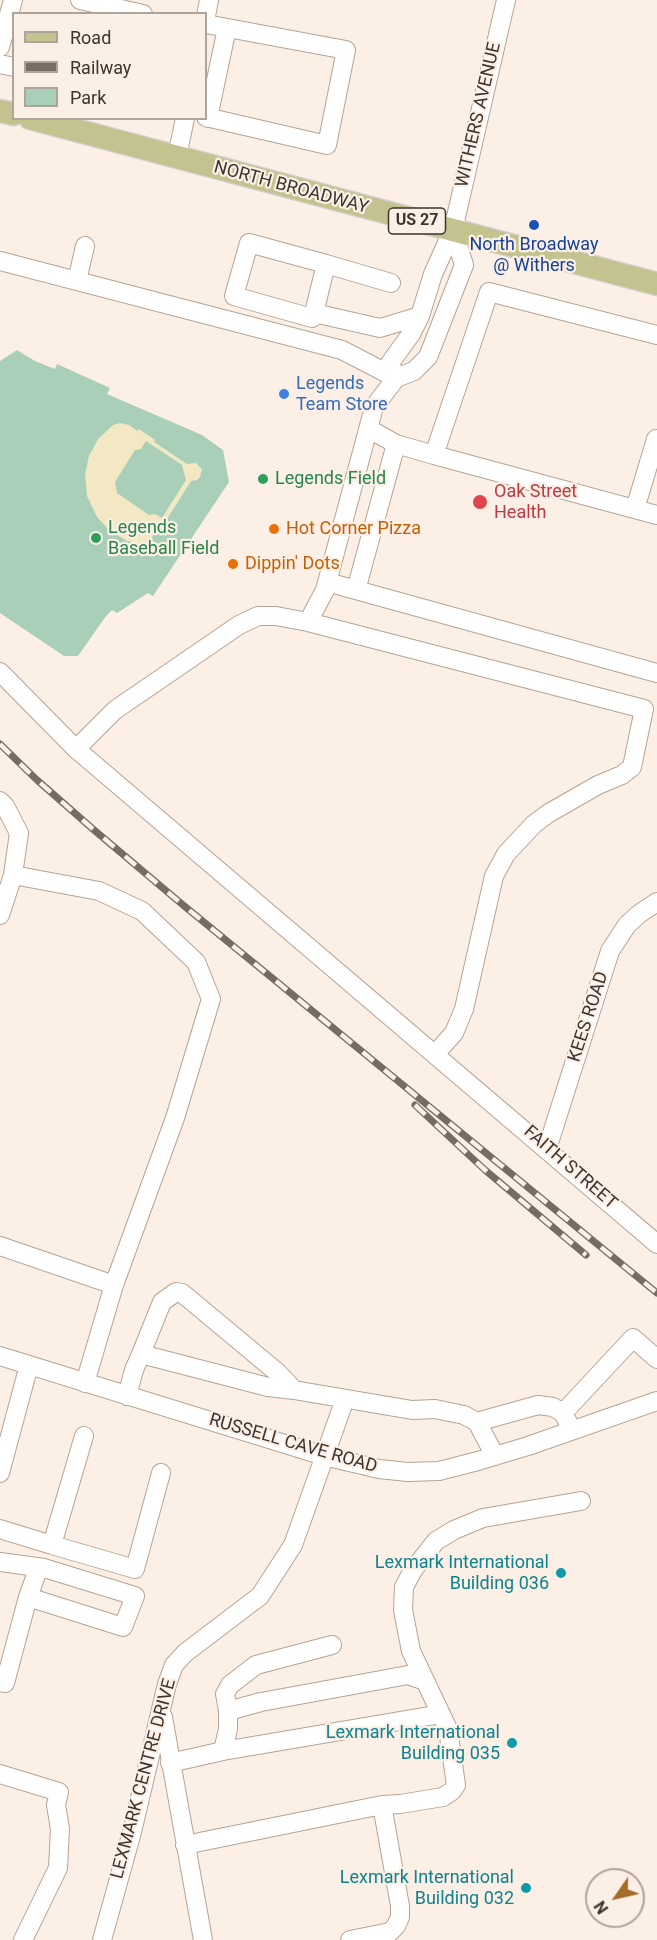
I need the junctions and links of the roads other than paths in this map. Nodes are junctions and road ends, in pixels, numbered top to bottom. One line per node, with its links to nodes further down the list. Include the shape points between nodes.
1 (13, 0): 7 (street)
2 (506, 0): 12 (street, WITHERS AVENUE)
3 (82, 5): 4 (street)
4 (129, 12)
5 (207, 24): 6 (street)
6 (227, 28): 8 (street); 8 (street, via 346,50 327,145)
7 (0, 47)
8 (207, 118)
9 (38, 120): 11 (main road, NORTH BROADWAY / US 27)
10 (184, 120): 11 (street)
11 (177, 157): 12 (main road, NORTH BROADWAY / US 27)
12 (453, 230): 18 (main road, NORTH BROADWAY / US 27); 20 (street, WITHERS AVENUE); 23 (street, via 464,265 428,357 414,371)
13 (86, 246): 16 (street)
14 (0, 261): 16 (street)
15 (326, 264): 17 (street); 19 (street); 19 (street, via 249,243 234,296)
16 (77, 281): 22 (street)
17 (391, 283)
18 (657, 285)
19 (313, 316): 20 (street, via 380,328); 22 (street)
20 (420, 316): 23 (street, WITHERS AVENUE, via 390,363)
21 (657, 335): 27 (street, via 489,292)
22 (305, 340): 23 (street, via 342,350)
23 (396, 378): 24 (street, via 374,407)
24 (369, 429): 26 (street); 30 (street)
25 (657, 437): 28 (street)
26 (396, 444): 27 (street); 31 (street)
27 (434, 455): 28 (street)
28 (635, 509): 29 (street)
29 (657, 515)
30 (326, 586): 31 (street); 32 (street)
31 (356, 590): 34 (street)
32 (308, 622): 35 (street, via 258,616 239,625 115,710); 40 (street, via 644,709 632,767 549,813 506,854 494,876 464,1009 454,1033)
33 (0, 672): 35 (street, FAITH STREET)
34 (657, 673)
35 (76, 749): 40 (street, FAITH STREET)
36 (0, 801): 37 (street, via 19,832)
37 (13, 875): 39 (street); 44 (street, via 99,891 142,911 196,962 211,999 176,1118)
38 (657, 902): 41 (street, KEES ROAD, via 627,925 610,951)
39 (0, 915)
40 (435, 1054): 41 (street, FAITH STREET)
41 (547, 1149): 42 (street, FAITH STREET)
42 (657, 1244)
43 (0, 1246): 44 (street)
44 (114, 1285): 49 (street)
45 (141, 1354): 50 (street, via 268,1387); 50 (street, via 162,1302 176,1292 182,1293); 51 (street)
46 (0, 1356): 48 (street, RUSSELL CAVE ROAD)
47 (657, 1359): 54 (street, via 633,1338)
48 (29, 1365): 49 (street, RUSSELL CAVE ROAD); 60 (street)
49 (85, 1383): 51 (street, RUSSELL CAVE ROAD)
50 (294, 1390): 52 (street)
51 (127, 1395): 58 (street, RUSSELL CAVE ROAD)
52 (345, 1399): 55 (street, via 412,1410 435,1408 464,1414); 58 (street, LEXMARK CENTRE DRIVE)
53 (657, 1401): 56 (street, RUSSELL CAVE ROAD)
54 (563, 1413): 55 (street, via 538,1405); 56 (street)
55 (477, 1422): 59 (street)
56 (573, 1430): 59 (street, RUSSELL CAVE ROAD)
57 (84, 1436): 64 (street)
58 (324, 1456): 59 (street, RUSSELL CAVE ROAD, via 408,1472 439,1471); 71 (street, LEXMARK CENTRE DRIVE, via 293,1545 260,1596 174,1665)
59 (495, 1456)
60 (0, 1473)
61 (161, 1473): 64 (street, via 135,1569)
62 (581, 1501): 69 (street, via 483,1518 436,1541 412,1570 404,1587 403,1610 411,1652)
63 (0, 1529): 64 (street)
64 (52, 1545)
65 (0, 1562): 66 (street)
66 (39, 1568): 67 (street); 67 (street, via 135,1596 123,1627)
67 (28, 1597): 70 (street, via 5,1683)
68 (332, 1645): 72 (street, via 256,1665 230,1685 225,1694)
69 (426, 1681): 72 (street, via 408,1675); 73 (street)
70 (0, 1682)
71 (162, 1709): 75 (street); 80 (street, LEXMARK CENTRE DRIVE)
72 (228, 1711): 74 (street)
73 (441, 1714): 74 (street); 77 (street, via 448,1729 456,1785 443,1797)
74 (223, 1751): 75 (street)
75 (170, 1763): 78 (street)
76 (0, 1774): 79 (street, via 59,1792 58,1868)
77 (382, 1805): 78 (street); 82 (street, via 400,1917 390,1932)
78 (185, 1845): 81 (street)
79 (23, 1940)
80 (102, 1940)
81 (203, 1940)
82 (350, 1940)

